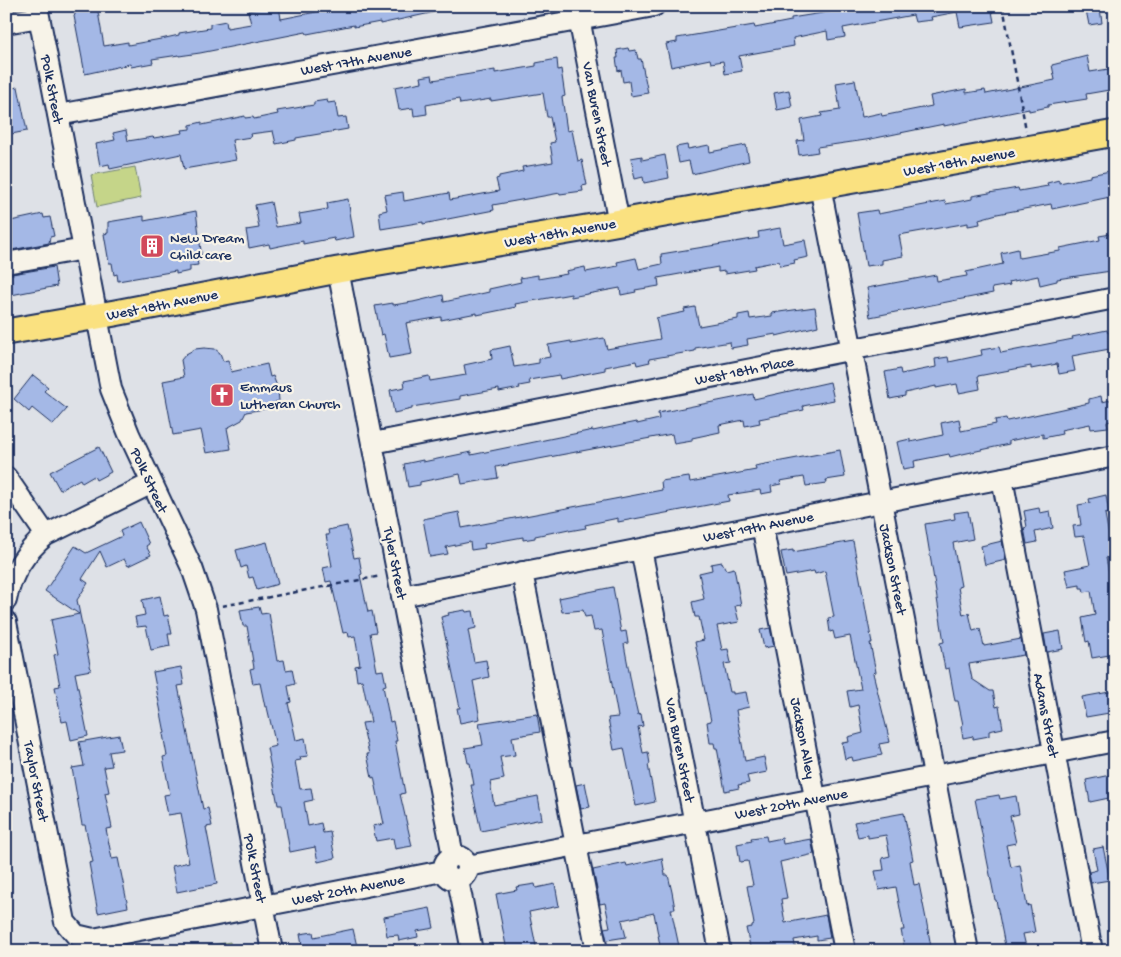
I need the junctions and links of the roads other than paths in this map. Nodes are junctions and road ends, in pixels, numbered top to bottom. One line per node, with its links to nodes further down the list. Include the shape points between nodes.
1 (654, 6): 3 (street, West 17th Avenue)
2 (38, 12): 4 (street); 5 (street, Polk Street)
3 (578, 13): 5 (street, West 17th Avenue); 8 (street, Van Buren Street)
4 (6, 23)
5 (58, 115): 9 (street, Polk Street)
6 (1115, 133): 7 (main road, West 18th Avenue)
7 (820, 186): 8 (main road, West 18th Avenue); 15 (street, Jackson Street)
8 (619, 222): 11 (main road, West 18th Avenue)
9 (84, 249): 10 (street); 13 (street, Polk Street)
10 (6, 263)
11 (338, 270): 13 (main road, West 18th Avenue); 16 (street, Tyler Street)
12 (1115, 298): 15 (street, West 18th Place)
13 (97, 316): 14 (main road, West 18th Avenue); 20 (street, Polk Street, via 111,389)
14 (6, 332)
15 (851, 349): 16 (street, West 18th Place); 21 (street, Jackson Street)
16 (372, 443): 26 (street, Tyler Street)
17 (1115, 456): 19 (street, West 19th Avenue)
18 (6, 477): 23 (street)
19 (1002, 478): 21 (street, West 19th Avenue); 30 (street, Adams Street)
20 (152, 483): 23 (street); 36 (street, Polk Street, via 192,568 206,608)
21 (881, 502): 22 (street, West 19th Avenue); 31 (street, Jackson Street)
22 (762, 525): 24 (street, West 19th Avenue); 32 (street, Jackson Alley)
23 (46, 535): 27 (street, via 35,543 21,562)
24 (641, 549): 25 (street, West 19th Avenue); 33 (street, Van Buren Street)
25 (522, 572): 26 (street, West 19th Avenue); 34 (street)
26 (402, 596): 35 (street, Tyler Street)
27 (6, 600)
28 (6, 622): 37 (street, Taylor Street, via 64,915 69,929)
29 (1115, 741): 30 (street, West 20th Avenue)
30 (1054, 752): 31 (street, West 20th Avenue); 44 (street, Adams Street)
31 (934, 775): 32 (street, West 20th Avenue); 43 (street, Jackson Street)
32 (816, 798): 33 (street, West 20th Avenue); 42 (street, Jackson Alley)
33 (695, 822): 34 (street, West 20th Avenue); 41 (street, Van Buren Street)
34 (576, 845): 35 (street, West 20th Avenue); 40 (street)
35 (456, 868): 36 (street, West 20th Avenue); 39 (street, Tyler Street)
36 (263, 906): 37 (street, West 20th Avenue, via 92,938); 38 (street, Polk Street)
37 (76, 935)
38 (272, 951)
39 (472, 951)
40 (597, 951)
41 (720, 951)
42 (845, 951)
43 (968, 951)
44 (1092, 951)

